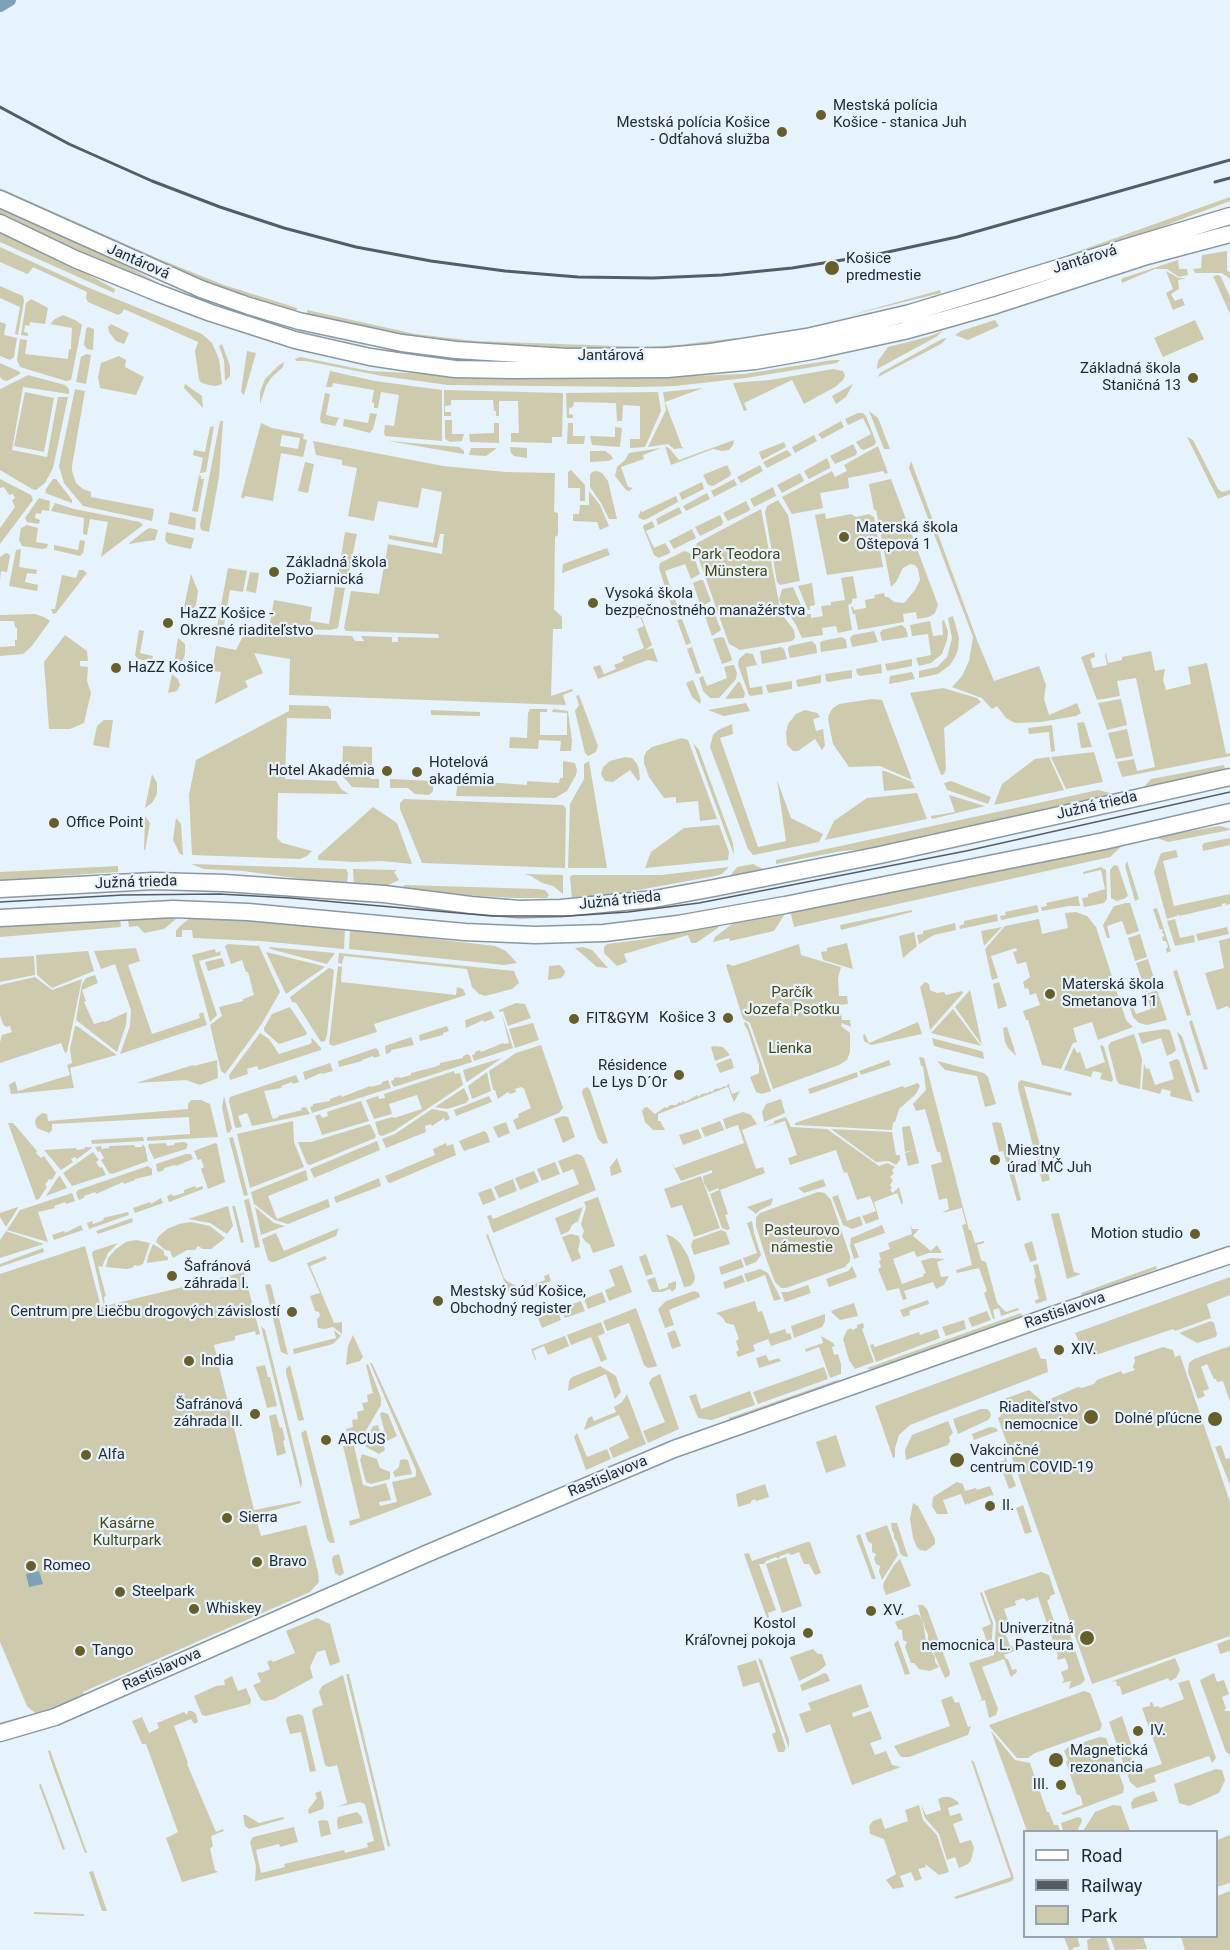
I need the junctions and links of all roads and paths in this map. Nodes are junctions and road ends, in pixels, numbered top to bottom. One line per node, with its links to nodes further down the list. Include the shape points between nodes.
1 (0, 199): 2 (street, Jantárová, via 191,285 299,321 413,345 567,357 666,356 807,337 910,313)
2 (1230, 216)
3 (0, 223): 4 (street, Jantárová, via 158,293 295,340 403,362 454,369 512,370 667,369 807,352 904,332)
4 (1230, 234)
5 (1230, 777): 7 (street, Južná trieda, via 714,888 561,908 519,909 233,883 154,881)
6 (1230, 812): 8 (street, Južná trieda, via 785,905 604,933 465,932 173,909)
7 (0, 889)
8 (0, 918)
9 (1230, 1255): 10 (street, Rastislavova, via 674,1449 55,1717)
10 (0, 1733)

